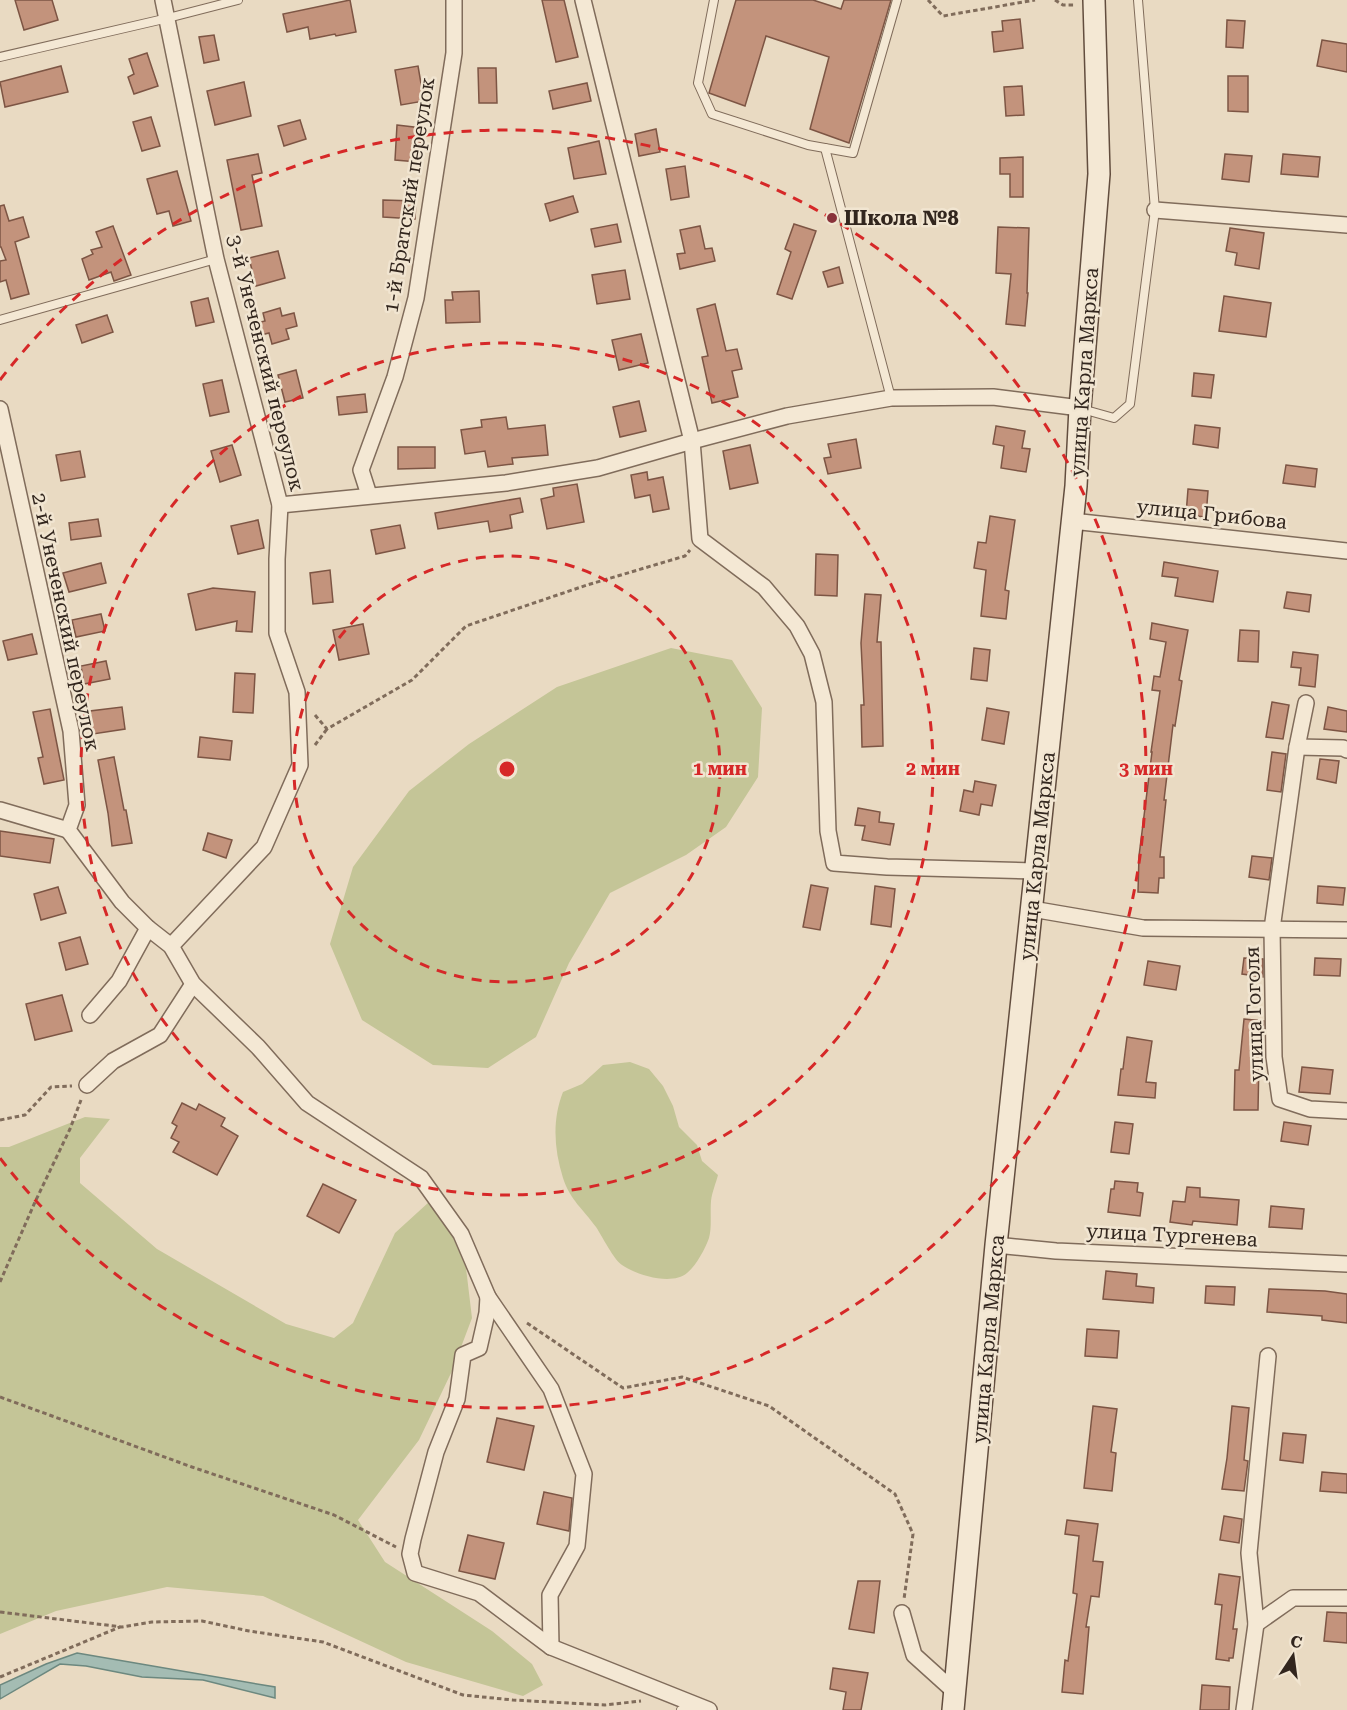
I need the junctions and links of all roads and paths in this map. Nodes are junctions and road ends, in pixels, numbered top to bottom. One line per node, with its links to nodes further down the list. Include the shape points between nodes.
1 (163, 0): 11 (street, 3-й Унеченский переулок)
2 (238, 0): 11 (lane)
3 (454, 0): 22 (street, 1-й Братский переулок, via 454,53 417,298 395,376 361,470)
4 (583, 0): 21 (street)
5 (714, 0): 13 (lane, via 698,83 711,114)
6 (897, 0): 13 (lane, via 853,153)
7 (928, 0): 8 (path, via 943,16)
8 (1035, 0)
9 (1094, 0): 19 (main road, улица Карла Маркса, via 1100,174)
10 (1138, 0): 14 (lane)
11 (168, 18): 12 (lane); 16 (street, 3-й Унеченский переулок)
12 (0, 57)
13 (825, 148): 18 (lane)
14 (1155, 210): 15 (street); 19 (lane, via 1130,404 1114,418)
15 (1347, 225)
16 (216, 259): 17 (lane); 23 (street, 3-й Унеченский переулок)
17 (0, 320)
18 (891, 398): 19 (street, via 993,397); 21 (street, via 787,416)
19 (1080, 408): 24 (main road, улица Карла Маркса)
20 (0, 409): 32 (street, 2-й Унеченский переулок, via 72,731 77,805)
21 (692, 441): 22 (street, via 598,468 506,483); 25 (street)
22 (369, 495): 23 (street)
23 (280, 505): 27 (street, 3-й Унеченский переулок, via 277,633)
24 (1071, 521): 26 (street, улица Грибова); 33 (main road, улица Карла Маркса)
25 (700, 539): 27 (path, via 684,556 466,626 412,680 327,729); 33 (street, via 764,587 797,626 812,654 824,702 828,831 834,863)
26 (1347, 551)
27 (297, 692): 38 (street, 3-й Унеченский переулок, via 300,765 264,847)
28 (1306, 703): 29 (street)
29 (1297, 747): 30 (street); 36 (street)
30 (1347, 750)
31 (0, 810): 32 (street)
32 (68, 830): 35 (street, via 122,902)
33 (1035, 871): 34 (main road, улица Карла Маркса)
34 (1032, 909): 36 (street, via 1143,928); 44 (main road, улица Карла Маркса)
35 (148, 928): 38 (street); 40 (street, via 119,981)
36 (1272, 929): 37 (street); 42 (street, улица Гоголя, via 1274,1057 1280,1100 1310,1110)
37 (1347, 930)
38 (171, 946): 39 (street)
39 (193, 984): 41 (street, via 160,1035 113,1061); 47 (street, via 258,1047 307,1103 421,1178 461,1234)
40 (90, 1016)
41 (87, 1085): 43 (path, via 51,1087 25,1115); 46 (path)
42 (1347, 1111)
43 (0, 1120)
44 (996, 1245): 45 (street, улица Тургенева); 60 (main road, улица Карла Маркса)
45 (1347, 1264)
46 (0, 1282)
47 (488, 1297): 51 (street, via 479,1348 462,1356 457,1399 436,1452); 57 (street, via 551,1389 584,1474 577,1546 550,1595)
48 (527, 1323): 54 (path, via 623,1388 682,1377 770,1406 895,1494 913,1534)
49 (1268, 1356): 55 (street, via 1249,1553)
50 (0, 1397): 51 (path, via 334,1515)
51 (410, 1554): 57 (street, via 415,1573 479,1593)
52 (1347, 1598): 55 (street, via 1293,1598)
53 (0, 1612): 56 (path)
54 (902, 1613): 60 (street, via 914,1655)
55 (1256, 1624): 63 (street)
56 (122, 1626): 58 (path); 59 (path, via 202,1621 324,1642 463,1695 605,1705)
57 (552, 1647): 59 (street)
58 (0, 1677)
59 (669, 1695): 61 (street)
60 (954, 1701)
61 (688, 1707): 62 (street)
62 (710, 1710)
63 (1244, 1710)

